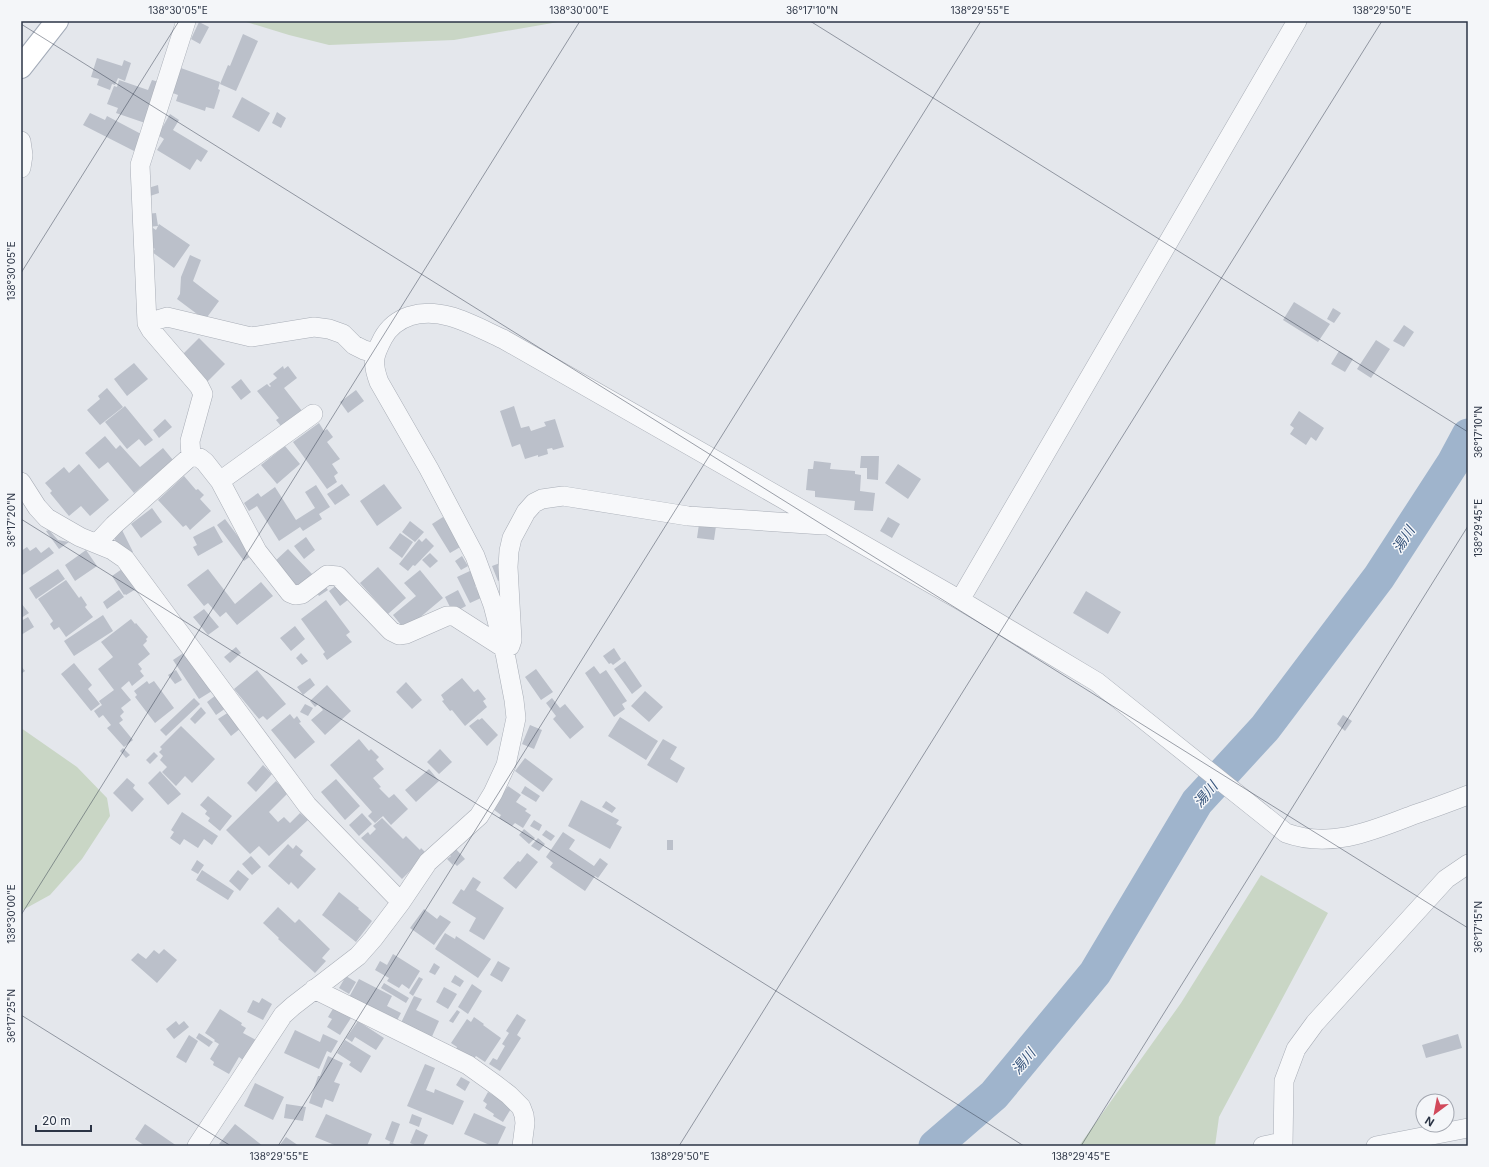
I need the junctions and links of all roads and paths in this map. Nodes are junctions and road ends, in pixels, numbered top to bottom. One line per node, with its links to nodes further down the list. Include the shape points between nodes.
1 (57, 21): 4 (main road)
2 (186, 21): 7 (street, via 140,165)
3 (1297, 21): 15 (street)
4 (21, 67)
5 (21, 141): 6 (street)
6 (21, 168)
7 (147, 323): 8 (street, via 167,317 251,337 314,327 343,334 354,345); 10 (street, via 203,394 190,441)
8 (376, 353): 13 (street, via 392,325 402,319 418,314 435,313 459,319 503,340); 16 (street, via 374,362 379,382 430,469 475,556 493,605)
9 (313, 414): 11 (street)
10 (191, 456): 11 (street, via 205,462); 14 (street)
11 (220, 481): 16 (street, via 256,551 295,596 302,594 327,575 338,576 391,631 399,635 447,616 454,616)
12 (21, 482): 14 (street, via 47,518 80,538)
13 (828, 525): 15 (street); 16 (street, via 688,516 563,496 542,499 526,512 512,538 508,567 512,640 510,646)
14 (97, 543): 19 (street, via 125,559 307,805)
15 (960, 600): 17 (street, via 1097,682 1286,834 1320,840 1352,836)
16 (504, 648): 19 (street, via 516,718 506,765 479,816 428,862)
17 (1468, 795)
18 (1468, 864): 23 (street, via 1446,879 1315,1023 1296,1049 1284,1081)
19 (401, 902): 20 (street, via 358,956)
20 (314, 989): 22 (street, via 283,1015 244,1073); 24 (street, via 468,1065 496,1085 521,1107 525,1122)
21 (1468, 1128): 26 (street)
22 (202, 1144)
23 (1282, 1144): 25 (street)
24 (522, 1146)
25 (1263, 1146)
26 (1376, 1146)

